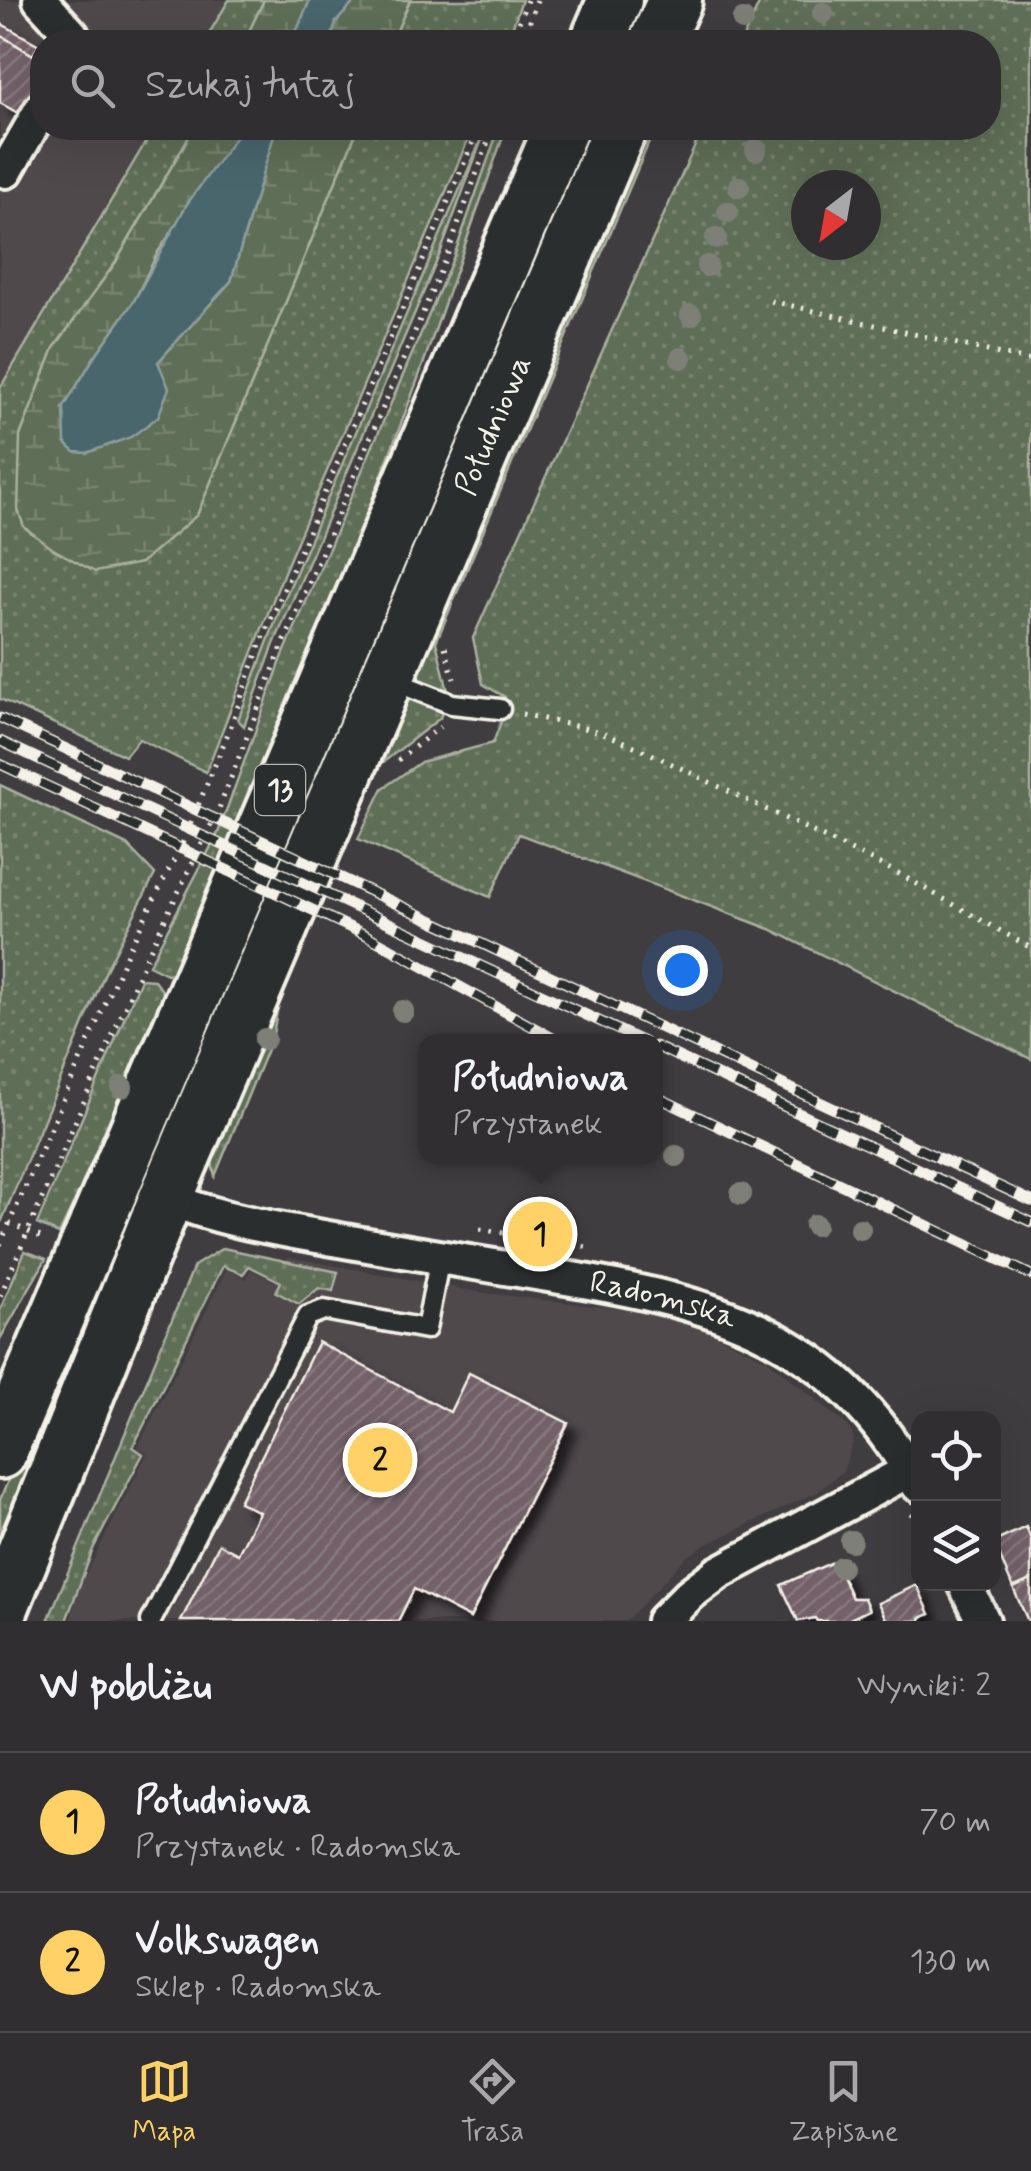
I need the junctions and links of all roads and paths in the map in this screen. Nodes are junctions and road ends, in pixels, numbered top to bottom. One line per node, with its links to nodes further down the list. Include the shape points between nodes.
1 (40, 0): 6 (street)
2 (527, 0): 7 (path)
3 (537, 0): 8 (path)
4 (615, 0): 9 (main road)
5 (674, 0): 10 (main road)
6 (67, 30)
7 (516, 30)
8 (526, 30)
9 (602, 30)
10 (661, 30)
11 (30, 129): 16 (street)
12 (474, 140): 23 (path, via 183,842 128,950)
13 (489, 140): 25 (path, via 212,825 141,969)
14 (556, 140): 26 (main road, Południowa / 13)
15 (615, 140): 19 (main road, Południowa / 13)
16 (6, 172)
17 (771, 301): 18 (path)
18 (1031, 361)
19 (386, 678): 20 (lane, via 452,704); 22 (main road, Południowa / 13)
20 (500, 709): 21 (path, via 601,732 639,748 894,871)
21 (1031, 948)
22 (166, 1198): 24 (street, Radomska, via 232,1220); 30 (main road, Południowa / 13)
23 (0, 1245)
24 (440, 1257): 27 (street, Radomska, via 670,1296 746,1323 834,1380); 31 (lane, via 426,1329 324,1310 308,1316)
25 (0, 1296)
26 (0, 1452)
27 (911, 1474)
28 (911, 1479): 32 (street, via 718,1573)
29 (968, 1591): 33 (street)
30 (0, 1612)
31 (152, 1621)
32 (663, 1621)
33 (983, 1621)

